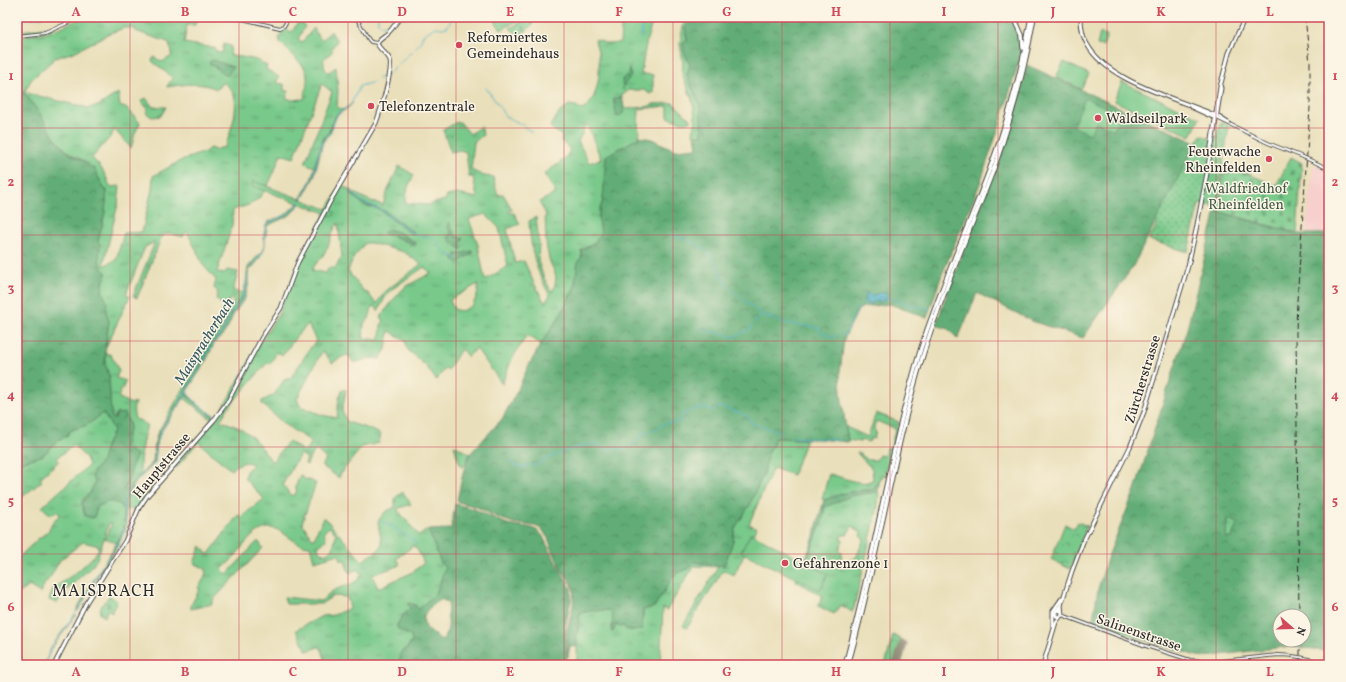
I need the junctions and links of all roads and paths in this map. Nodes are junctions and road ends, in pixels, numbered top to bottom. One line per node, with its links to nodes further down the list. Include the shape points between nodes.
1 (81, 17): 13 (street, via 45,33)
2 (234, 17): 3 (street, via 280,28)
3 (289, 17)
4 (356, 17): 14 (street, via 369,40)
5 (402, 17): 14 (main road)
6 (1014, 17): 15 (highway, via 1023,38)
7 (1020, 17): 8 (highway)
8 (1024, 17)
9 (1031, 17): 15 (highway)
10 (1034, 17): 23 (highway, via 1010,120 924,350)
11 (1082, 17): 18 (main road, via 1090,50 1109,69)
12 (1244, 17): 16 (main road, Zürcherstrasse, via 1229,53)
13 (17, 36)
14 (377, 43): 29 (main road, Hauptstrasse, via 391,65 376,123 298,262 281,308 262,337 232,394 214,420 139,508 121,547 79,616)
15 (1023, 58): 23 (highway, via 996,153 923,344 902,415)
16 (1221, 85): 17 (main road, Zürcherstrasse); 19 (main road, Zürcherstrasse)
17 (1216, 104): 18 (main road); 19 (main road, Zürcherstrasse)
18 (1206, 113): 19 (main road); 20 (main road)
19 (1216, 117): 20 (main road, Zürcherstrasse); 21 (main road, Zürcherstrasse); 22 (street, bridge)
20 (1213, 127): 21 (main road, Zürcherstrasse)
21 (1210, 149): 24 (main road, Zürcherstrasse, via 1188,266 1142,417 1083,542)
22 (1329, 169)
23 (890, 480): 30 (highway); 31 (highway, via 871,575)
24 (1064, 595): 25 (main road, Zürcherstrasse); 28 (main road, via 1053,611)
25 (1060, 613): 26 (main road); 26 (main road, via 1055,612); 27 (main road); 33 (street, Salinenstrasse, via 1190,660 1212,662 1288,655)
26 (1056, 616): 27 (main road)
27 (1056, 622): 28 (main road)
28 (1053, 632): 32 (main road)
29 (54, 665)
30 (844, 665)
31 (848, 665)
32 (1043, 665)
33 (1329, 665)

